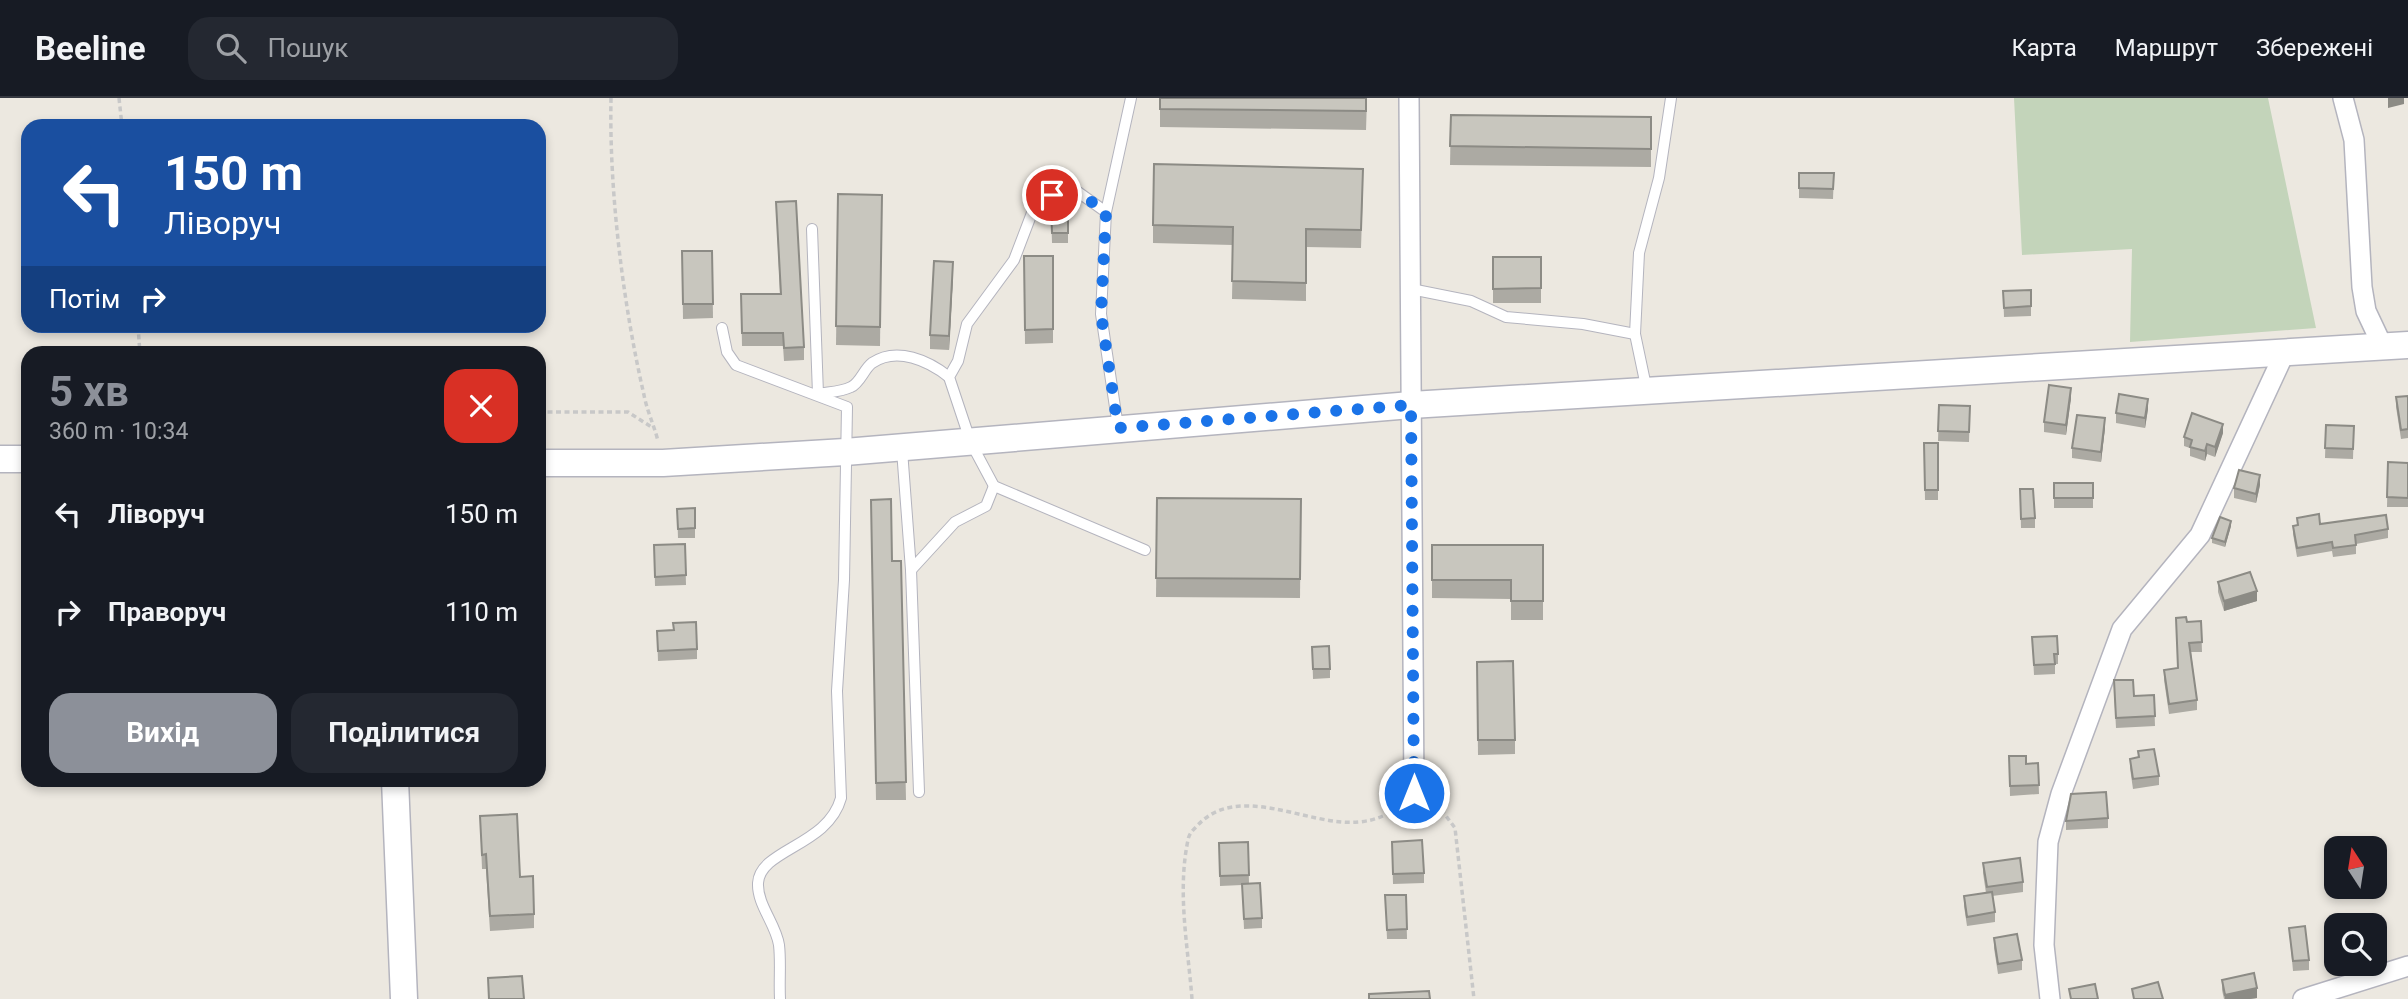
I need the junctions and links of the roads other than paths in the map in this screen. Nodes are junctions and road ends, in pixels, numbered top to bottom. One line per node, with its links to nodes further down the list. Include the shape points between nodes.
1 (1131, 98): 5 (lane)
2 (1409, 98): 7 (street)
3 (1671, 98): 9 (lane, via 1639,253)
4 (2343, 98): 10 (street, via 2354,140 2366,312)
5 (1106, 212): 12 (lane, via 1078,192 1052,195 1035,205 1014,260 967,324); 16 (lane, via 1101,314)
6 (813, 229): 14 (lane)
7 (1410, 289): 9 (lane, via 1471,301 1506,317); 15 (street)
8 (722, 328): 14 (lane, via 727,352 736,365)
9 (1634, 334): 13 (lane)
10 (2395, 346): 11 (street)
11 (2284, 354): 13 (street); 32 (street, via 2200,535 2122,629 2061,794 2048,842 2044,945)
12 (949, 377): 14 (lane, via 927,360 884,358 871,363 852,387); 17 (lane)
13 (1647, 391): 15 (street)
14 (818, 394): 19 (lane, via 847,407)
15 (1411, 405): 16 (street); 28 (street)
16 (1118, 428): 17 (street)
17 (971, 443): 18 (street); 23 (lane)
18 (902, 448): 19 (street); 25 (lane)
19 (845, 452): 22 (street, via 663,463); 31 (lane, via 837,691 841,798 826,827 767,865 758,882 779,944)
20 (0, 459): 21 (street)
21 (21, 459)
22 (546, 463)
23 (994, 486): 24 (lane); 25 (lane, via 986,506 955,522)
24 (1145, 550)
25 (911, 570): 27 (lane)
26 (395, 787): 30 (street)
27 (919, 792)
28 (1414, 793)
29 (2408, 966): 33 (street)
30 (404, 999)
31 (780, 999)
32 (2050, 999)
33 (2303, 999)

